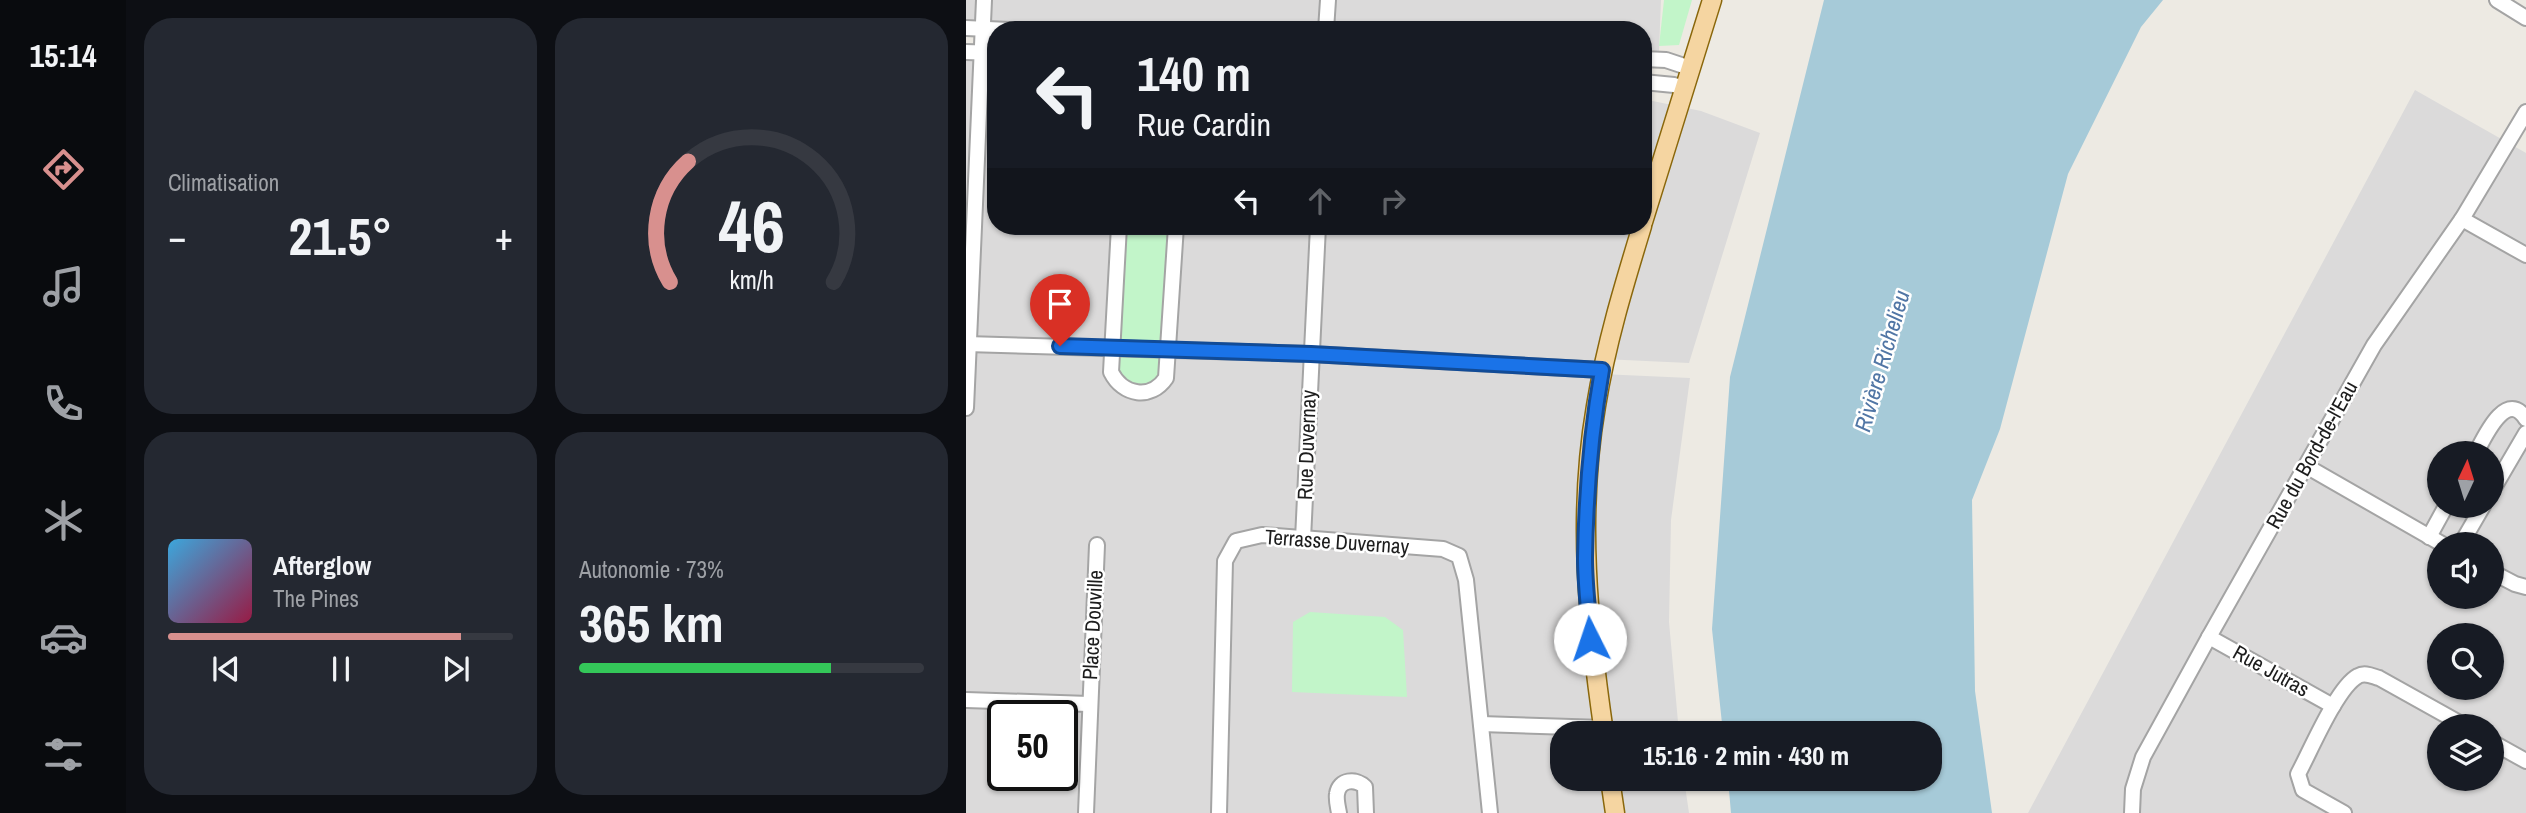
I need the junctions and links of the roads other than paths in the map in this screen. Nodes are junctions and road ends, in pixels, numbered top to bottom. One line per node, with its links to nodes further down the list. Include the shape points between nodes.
1 (984, 0): 8 (street)
2 (1328, 0): 6 (street)
3 (1712, 0): 14 (main road)
4 (2497, 0): 5 (street)
5 (2526, 18)
6 (1327, 21)
7 (966, 28): 8 (street)
8 (983, 29): 9 (street); 10 (street)
9 (987, 29)
10 (987, 45)
11 (966, 52): 12 (street)
12 (987, 53)
13 (1652, 60): 14 (street)
14 (1690, 68): 17 (main road)
15 (987, 79): 26 (street)
16 (1652, 83): 17 (street)
17 (1684, 88): 19 (main road)
18 (2526, 112): 20 (street, Rue du Bord-de-l'Eau)
19 (1652, 190)
20 (2462, 219): 25 (street); 35 (street, Rue du Bord-de-l'Eau, via 2374,345)
21 (1118, 235): 27 (street)
22 (1175, 235): 28 (street)
23 (1318, 235): 29 (street, Rue Duvernay)
24 (1638, 235): 30 (main road)
25 (2526, 255)
26 (967, 344): 27 (street); 31 (street)
27 (1112, 347): 28 (street); 28 (street, via 1114,377 1127,390 1140,393 1157,389 1166,378)
28 (1169, 349): 29 (street)
29 (1311, 354): 30 (street); 38 (street, Rue Duvernay)
30 (1602, 370): 47 (main road, via 1590,451 1585,558)
31 (966, 408)
32 (2526, 419): 34 (street, via 2520,411 2502,413)
33 (2526, 433): 36 (street)
34 (2483, 441)
35 (2306, 466): 37 (street); 42 (street, Rue du Bord-de-l'Eau)
36 (2504, 471)
37 (2427, 535)
38 (1303, 539): 48 (street, Terrasse Duvernay, via 1443,549 1459,556 1465,571); 54 (street, Terrasse Duvernay, via 1262,536 1236,541 1225,561)
39 (1097, 545): 44 (street, Place Douville)
40 (2504, 578): 41 (street)
41 (2526, 587)
42 (2208, 637): 45 (street, Rue Jutras); 59 (street, Rue du Bord-de-l'Eau, via 2143,757 2133,789)
43 (966, 700): 44 (street, Place Douville)
44 (1089, 704): 53 (street, Place Douville)
45 (2333, 706): 46 (street, Rue Jutras, via 2357,676 2366,674); 60 (street, Rue Jutras, via 2298,774 2304,790)
46 (2444, 714)
47 (1602, 721)
48 (1481, 724): 49 (street); 57 (street, Terrasse Duvernay)
49 (1550, 728)
50 (2504, 749): 51 (street)
51 (2526, 761)
52 (1612, 791): 58 (main road)
53 (1086, 813)
54 (1219, 813)
55 (1339, 813): 56 (street, via 1338,789 1357,781 1365,786)
56 (1366, 813)
57 (1490, 813)
58 (1615, 813)
59 (2132, 813)
60 (2344, 813)

